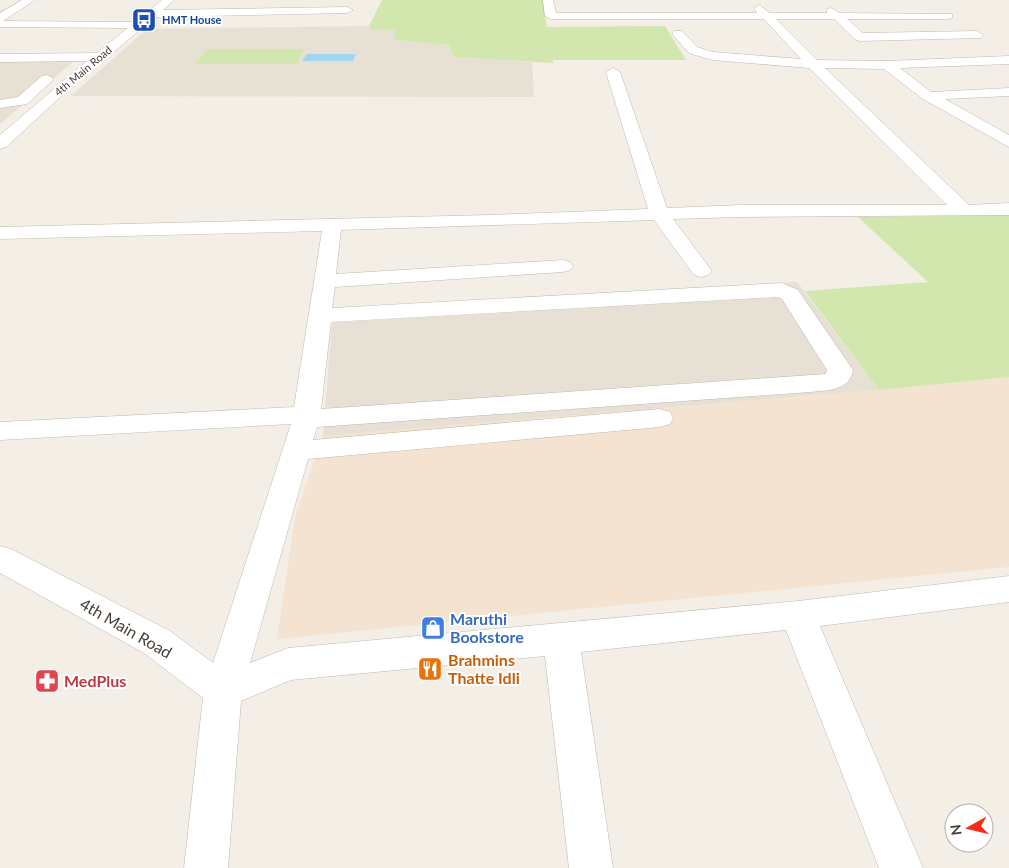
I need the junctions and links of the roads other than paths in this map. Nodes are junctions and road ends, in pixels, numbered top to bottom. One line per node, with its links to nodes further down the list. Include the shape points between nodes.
1 (30, 0): 11 (street)
2 (169, 0): 7 (street, 4th Main Road)
3 (548, 0): 8 (street, via 551,16)
4 (751, 0): 8 (street)
5 (820, 4): 9 (street)
6 (347, 10): 7 (street)
7 (152, 14): 13 (street, 4th Main Road)
8 (766, 15): 9 (street); 21 (street)
9 (839, 16): 10 (street); 16 (street)
10 (948, 16)
11 (0, 18)
12 (0, 24): 13 (street)
13 (138, 25): 19 (street, 4th Main Road)
14 (678, 34): 21 (street, via 693,50 712,56)
15 (977, 35): 16 (street)
16 (860, 37): 18 (street)
17 (0, 58): 19 (street)
18 (884, 59): 20 (street); 21 (street); 24 (street)
19 (96, 60): 25 (street, via 63,65 22,101); 29 (street, 4th Main Road)
20 (1009, 60)
21 (812, 64): 31 (street)
22 (613, 72): 32 (street)
23 (1009, 92): 24 (street)
24 (928, 96): 27 (street)
25 (0, 104)
26 (1009, 131): 27 (street)
27 (992, 132): 28 (street)
28 (1009, 142)
29 (0, 144)
30 (1009, 209): 31 (street)
31 (964, 211): 32 (street)
32 (659, 214): 33 (street); 36 (street)
33 (332, 226): 34 (street); 37 (street)
34 (0, 234)
35 (563, 266): 37 (street)
36 (701, 271)
37 (325, 281): 38 (street)
38 (320, 316): 39 (street); 39 (street, via 782,290 790,295 840,370 840,377 810,384)
39 (307, 417): 41 (street); 42 (street)
40 (660, 418): 42 (street)
41 (0, 431)
42 (297, 451): 47 (street)
43 (0, 558): 47 (street, 4th Main Road, via 157,642)
44 (1009, 589): 45 (street)
45 (798, 614): 46 (street); 50 (street)
46 (561, 639): 47 (street, via 288,664); 49 (street)
47 (223, 691): 48 (street)
48 (206, 868)
49 (591, 868)
50 (901, 868)

